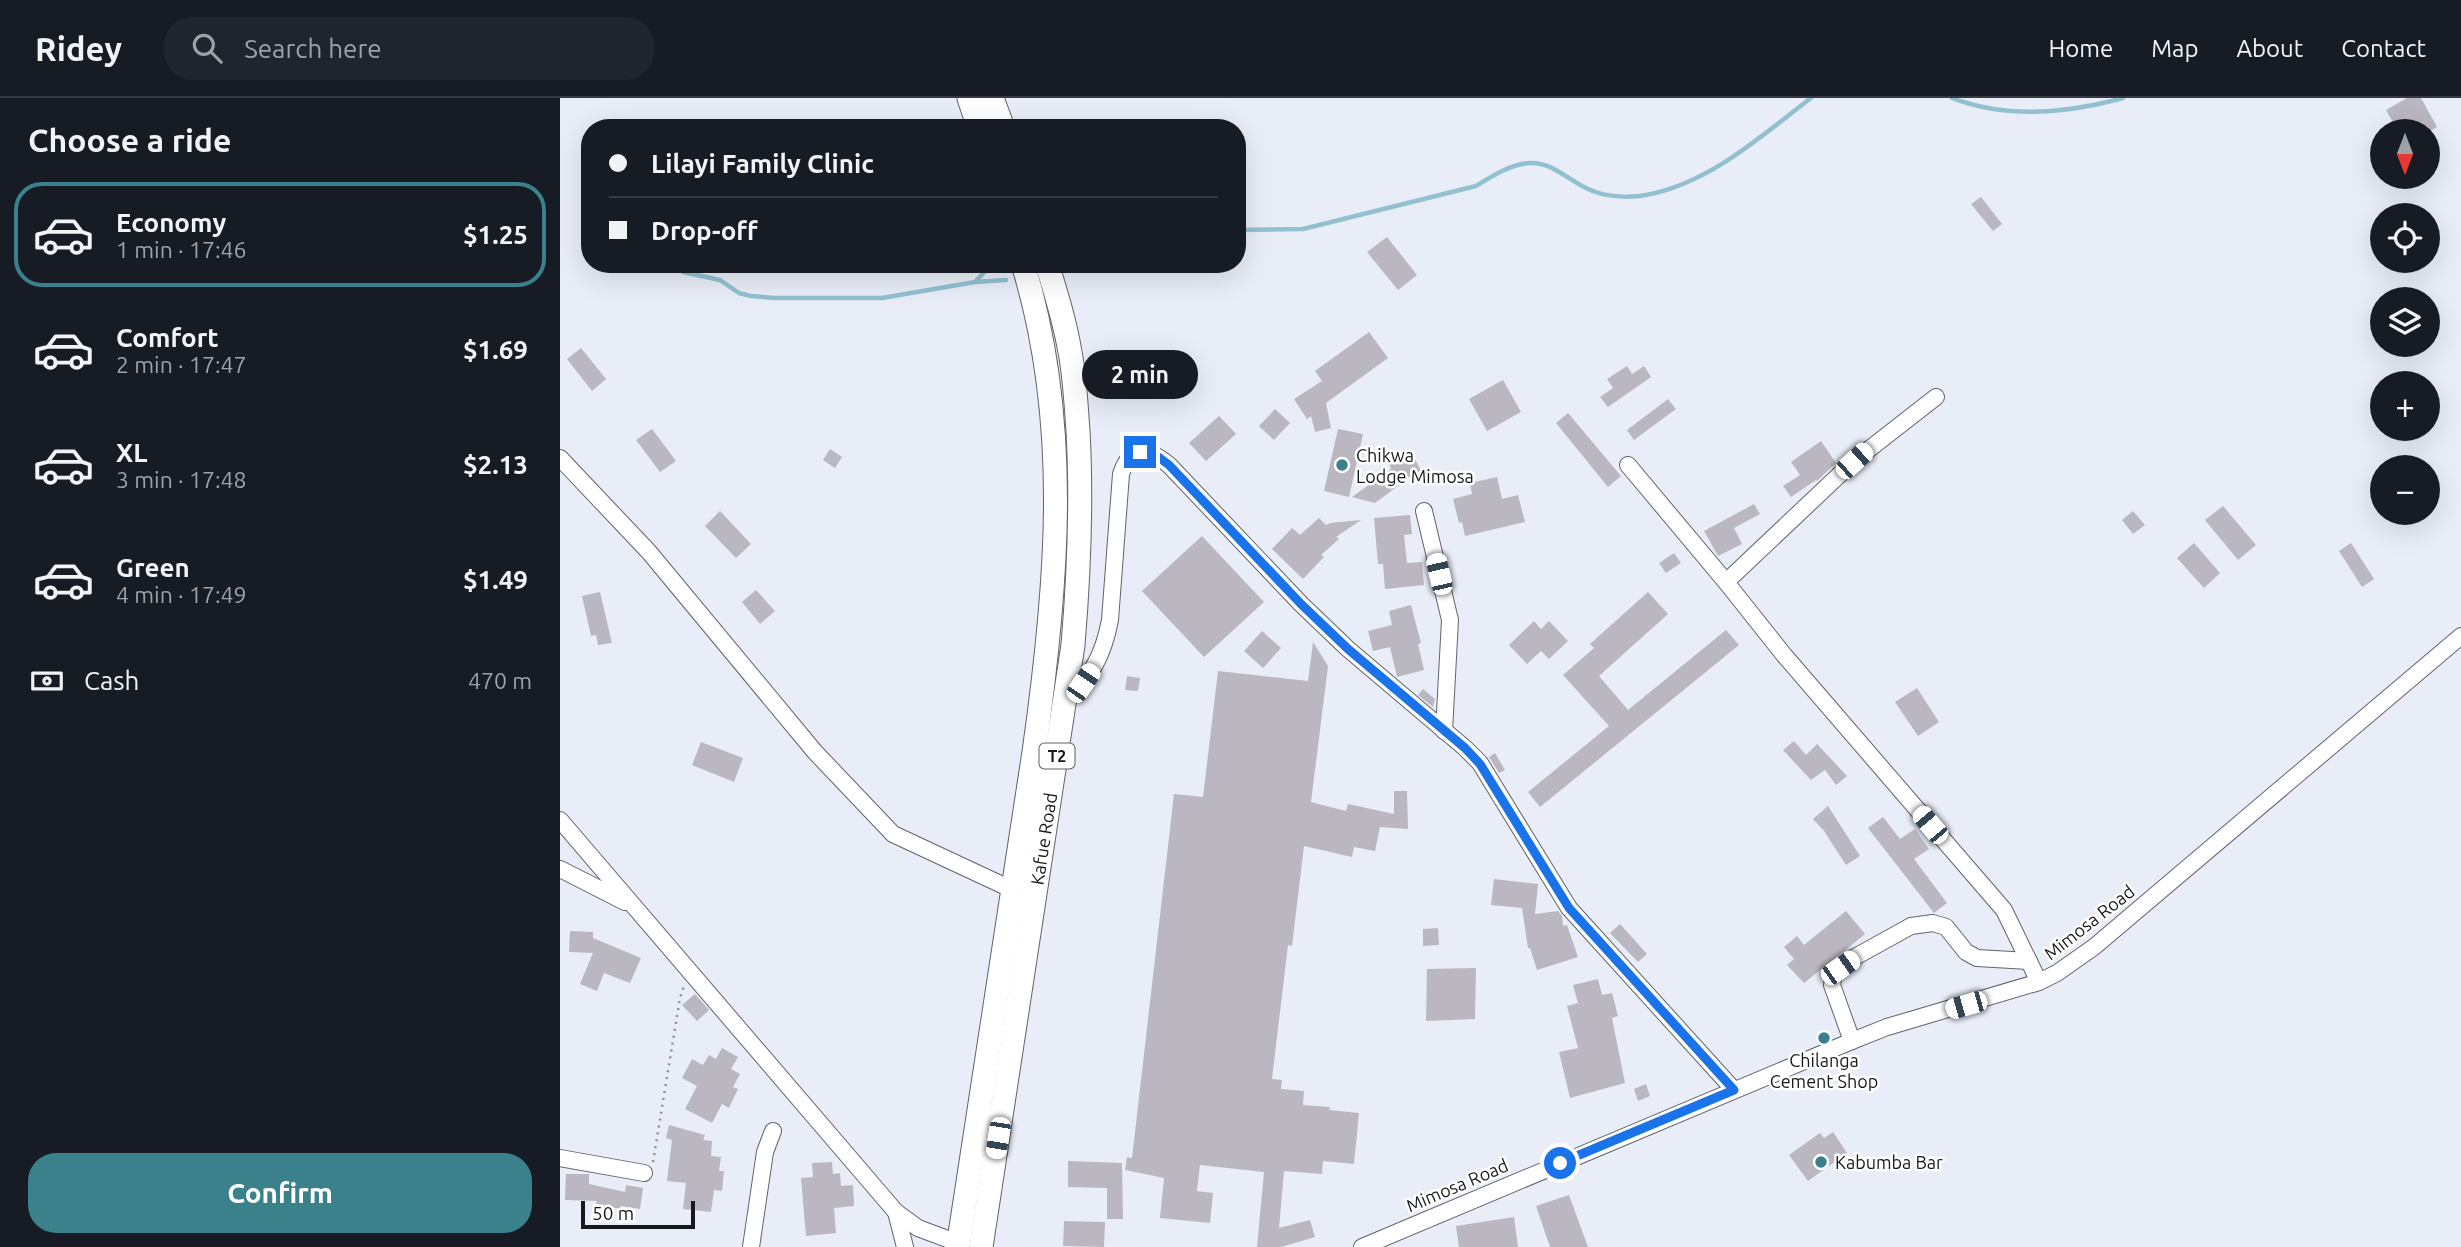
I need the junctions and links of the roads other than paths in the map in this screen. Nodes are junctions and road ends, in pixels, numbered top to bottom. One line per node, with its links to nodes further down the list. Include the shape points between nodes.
1 (969, 98): 3 (highway)
2 (992, 98): 4 (highway)
3 (976, 119)
4 (1000, 119)
5 (1026, 273): 17 (highway, Kafue Road / T2, via 1049,380 1056,519 1044,681)
6 (1050, 273): 13 (highway, Kafue Road / T2, via 1071,355 1078,441 1078,588)
7 (1936, 397): 11 (street, via 1875,442)
8 (560, 458): 17 (street, via 649,552 815,752 893,834)
9 (1628, 465): 11 (street)
10 (1424, 511): 14 (street, via 1450,620)
11 (1726, 582): 19 (street, via 2004,910)
12 (2461, 636): 20 (street, Mimosa Road, via 2094,947)
13 (1065, 702): 14 (street, via 1094,668 1106,638 1121,474 1128,458 1140,452 1169,465 1301,604); 30 (highway, Kafue Road / T2)
14 (1444, 731): 22 (street, via 1480,764 1569,908)
15 (560, 820): 18 (street)
16 (560, 869): 18 (street)
17 (1013, 890): 27 (highway, Kafue Road / T2)
18 (634, 907): 26 (street)
19 (2029, 961): 20 (street); 21 (street, via 1977,958 1966,952 1946,927 1933,923 1911,926 1834,974 1832,985)
20 (2039, 982): 21 (street, Mimosa Road)
21 (1852, 1041): 22 (street, Mimosa Road)
22 (1734, 1090): 31 (street, Mimosa Road)
23 (773, 1131): 28 (street, via 765,1152)
24 (560, 1158): 25 (street)
25 (644, 1173)
26 (896, 1212): 27 (street, via 918,1228); 29 (street)
27 (958, 1245)
28 (751, 1247)
29 (905, 1247)
30 (981, 1247)
31 (1362, 1247)

